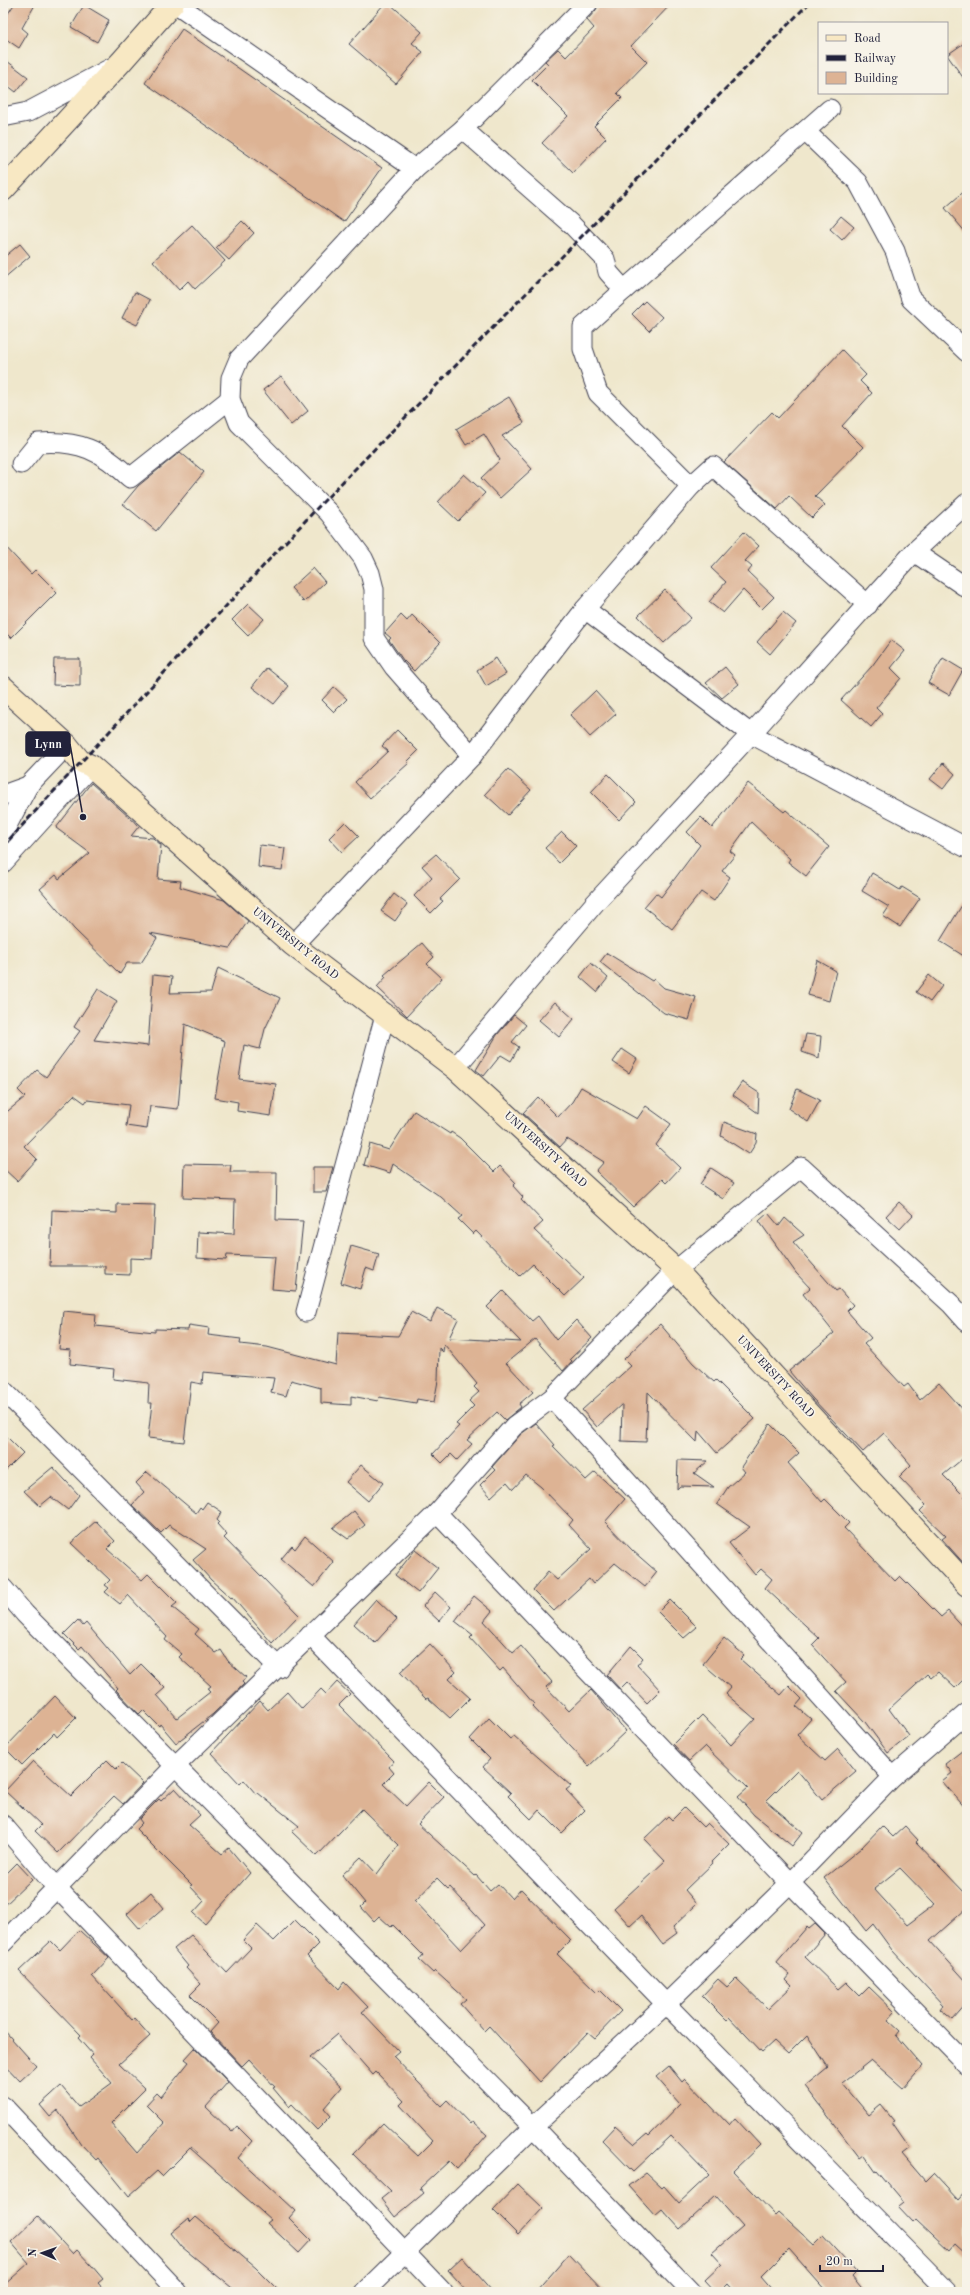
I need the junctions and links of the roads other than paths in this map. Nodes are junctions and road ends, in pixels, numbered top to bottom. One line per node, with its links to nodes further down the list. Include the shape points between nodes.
1 (174, 3): 3 (street); 8 (street)
2 (588, 3): 6 (street)
3 (121, 62): 5 (street, via 28,112); 9 (street)
4 (830, 109): 7 (street)
5 (3, 117)
6 (463, 129): 8 (street); 10 (street, via 572,225 605,259 608,272)
7 (805, 131): 10 (street); 11 (street, via 858,182 895,251 911,300)
8 (415, 169): 12 (street, via 239,359 231,378)
9 (3, 190)
10 (624, 290): 14 (street, via 583,327 583,349 598,393)
11 (967, 352)
12 (230, 399): 13 (street, via 130,478 110,460 75,445 38,443); 22 (street, via 239,423 328,513 363,558 374,589 374,638 394,667)
13 (21, 464)
14 (691, 486): 18 (street, via 713,466); 19 (street)
15 (967, 503): 16 (street)
16 (914, 552): 17 (street); 18 (street)
17 (967, 588)
18 (868, 605): 21 (street)
19 (585, 609): 21 (street); 22 (street)
20 (3, 687): 23 (street, UNIVERSITY ROAD)
21 (751, 734): 27 (street); 31 (street, via 595,903)
22 (472, 756): 29 (street)
23 (79, 758): 24 (street); 28 (street); 29 (street, UNIVERSITY ROAD)
24 (28, 786): 25 (street); 26 (street)
25 (3, 795)
26 (3, 833)
27 (967, 848)
28 (3, 863)
29 (293, 945): 30 (street, UNIVERSITY ROAD)
30 (385, 1015): 31 (street, UNIVERSITY ROAD); 33 (street)
31 (455, 1068): 32 (street, UNIVERSITY ROAD)
32 (676, 1270): 34 (street, via 801,1167 951,1304); 36 (street); 38 (street, UNIVERSITY ROAD)
33 (306, 1312)
34 (967, 1322)
35 (3, 1390): 41 (street)
36 (552, 1398): 37 (street, via 514,1426); 44 (street)
37 (437, 1513): 40 (street); 46 (street)
38 (967, 1585)
39 (3, 1588): 43 (street, via 25,1614)
40 (310, 1635): 41 (street); 49 (street)
41 (279, 1668): 43 (street)
42 (967, 1713): 44 (street)
43 (175, 1766): 47 (street); 52 (street)
44 (893, 1777): 46 (street)
45 (3, 1825): 47 (street)
46 (790, 1883): 49 (street); 50 (street)
47 (57, 1888): 48 (street); 53 (street)
48 (3, 1943)
49 (666, 2004): 52 (street); 58 (street)
50 (967, 2065)
51 (3, 2106): 54 (street)
52 (533, 2127): 53 (street); 57 (street)
53 (405, 2250): 55 (street); 56 (street)
54 (178, 2292)
55 (364, 2292)
56 (443, 2292)
57 (691, 2292)
58 (948, 2292)

